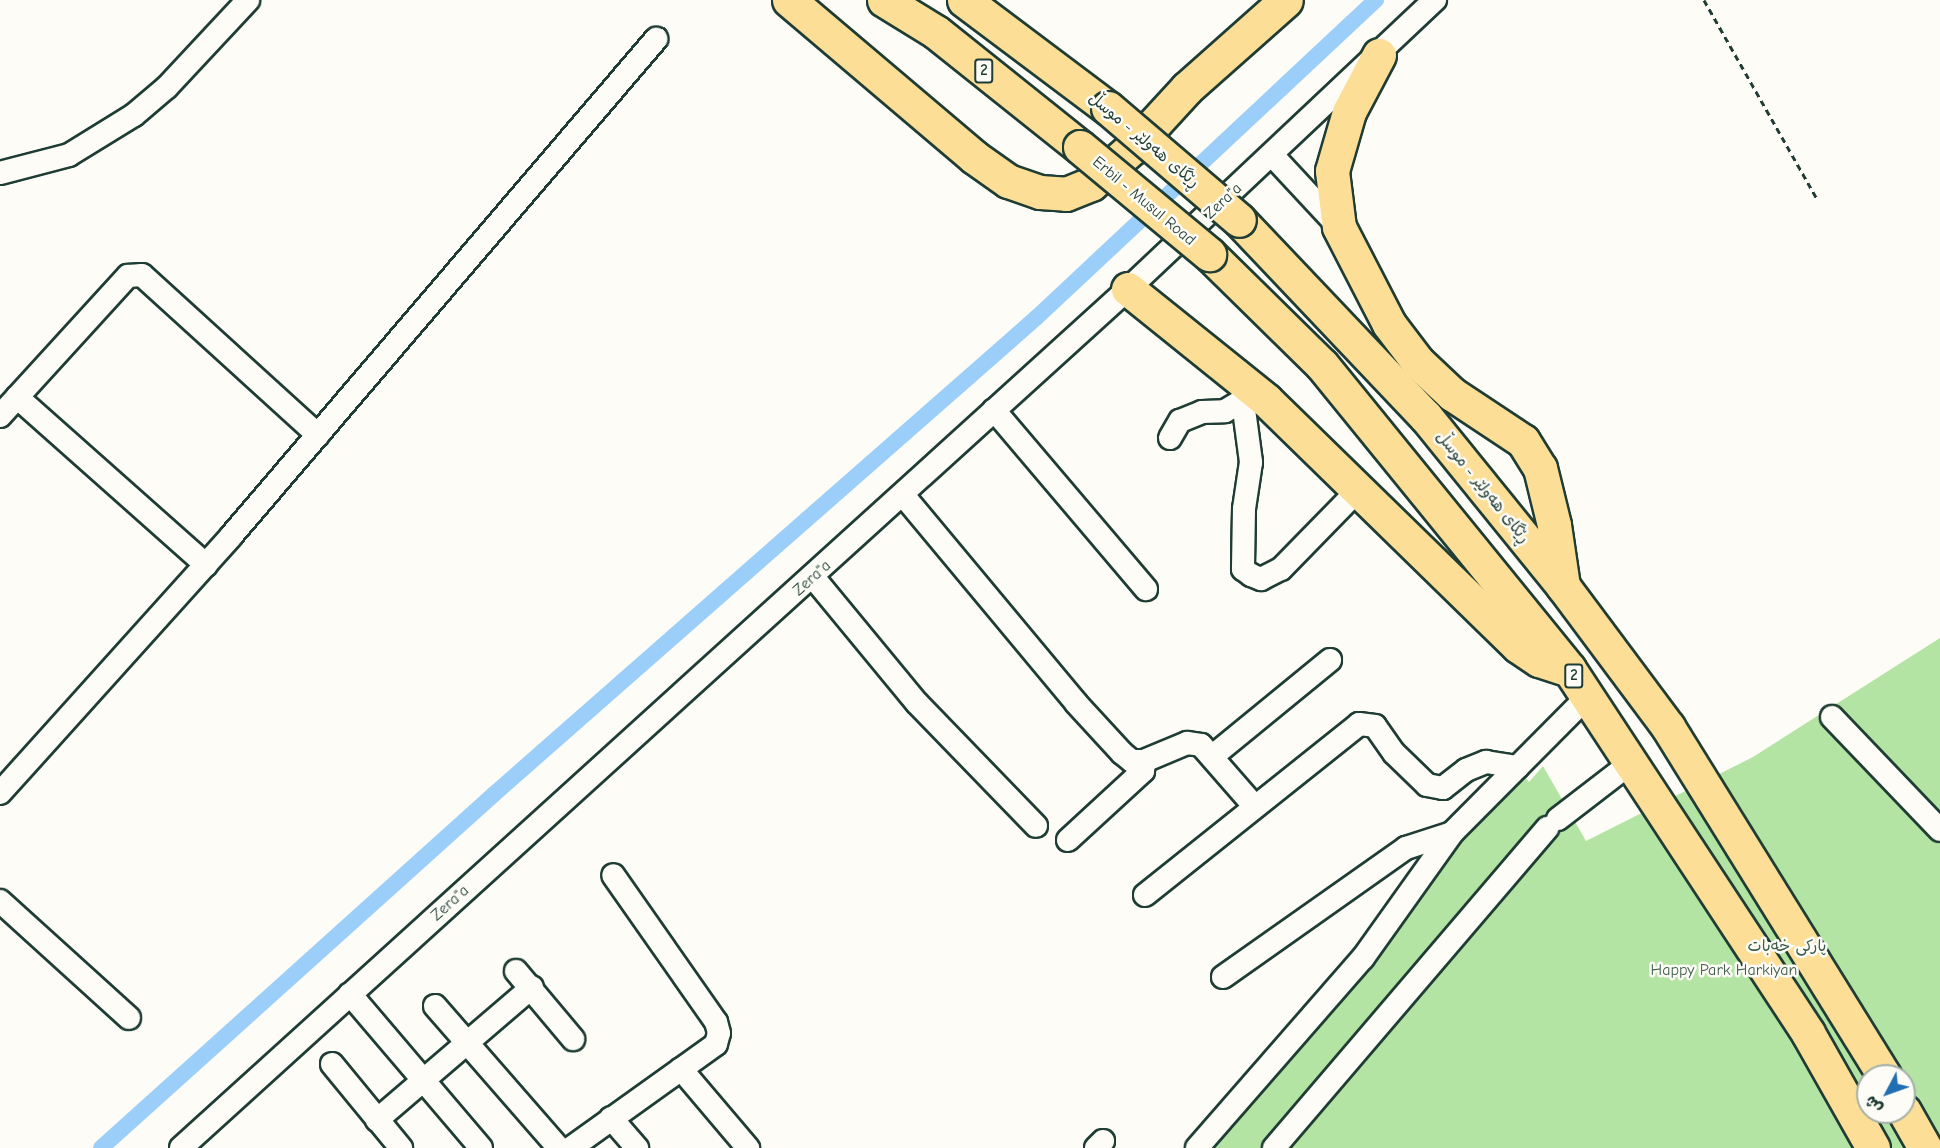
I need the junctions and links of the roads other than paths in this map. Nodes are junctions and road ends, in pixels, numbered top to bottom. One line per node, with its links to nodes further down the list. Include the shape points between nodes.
1 (248, 0): 10 (street, via 167,87 134,115 69,155)
2 (789, 0): 5 (highway, via 974,157 1008,181 1040,192 1066,194 1091,184 1132,148 1187,88)
3 (884, 0): 26 (highway, Erbil - Musul Road / 2, bridge, via 936,32 1209,254 1322,365)
4 (964, 0): 23 (highway, ڕێگای هەولێر - موسڵ, bridge, via 1108,108 1239,220 1426,417)
5 (1286, 0)
6 (1435, 0): 8 (street, Zera"a)
7 (656, 39): 17 (street)
8 (1379, 55): 9 (street, Zera"a); 11 (highway, via 1349,112 1332,171)
9 (1273, 156): 11 (street); 12 (street, Zera"a)
10 (0, 173)
11 (1339, 227): 23 (highway, via 1389,324 1418,362 1452,394 1523,441 1534,459 1554,525)
12 (1128, 289): 14 (highway); 15 (street, Zera"a)
13 (17, 397): 16 (street); 17 (street, via 128,276 142,275); 21 (street)
14 (1250, 397): 18 (street, via 1225,411 1202,412 1180,421); 19 (highway); 19 (street, via 1251,462 1244,509 1243,569 1261,579 1281,569)
15 (994, 410): 20 (street, Zera"a); 24 (street)
16 (0, 416)
17 (318, 435): 21 (street)
18 (1170, 438)
19 (1359, 489): 26 (highway, via 1518,646 1539,660)
20 (903, 495): 22 (street, Zera"a); 30 (street, via 1076,703 1122,753 1132,761)
21 (206, 565): 33 (street)
22 (813, 578): 35 (street, via 917,703); 43 (street, Zera"a)
23 (1563, 586): 49 (highway, ڕێگای هەولێر - موسڵ, via 1668,727)
24 (1146, 589)
25 (1330, 660): 29 (street)
26 (1569, 669): 27 (highway, 2)
27 (1588, 696): 31 (highway, 2); 32 (street)
28 (1832, 717): 36 (street)
29 (1214, 755): 30 (street, via 1201,745 1187,743); 34 (street)
30 (1144, 761): 38 (street, via 1143,771)
31 (1632, 762): 63 (street, via 1552,823); 64 (highway, 2, via 1808,1033)
32 (1518, 767): 34 (street, via 1486,762 1466,770 1443,788 1427,785 1367,722 1359,724); 37 (street)
33 (0, 794)
34 (1255, 807): 40 (street)
35 (1036, 826)
36 (1940, 830)
37 (1452, 833): 42 (street, via 1406,848); 62 (street, via 1363,958)
38 (1068, 840)
39 (613, 875): 50 (street, via 716,1022 716,1044)
40 (1145, 895)
41 (0, 901): 45 (street)
42 (1223, 976)
43 (350, 994): 51 (street); 55 (street, Zera"a)
44 (435, 1006): 47 (street)
45 (129, 1018)
46 (573, 1039): 47 (street, via 524,979)
47 (468, 1042): 51 (street); 58 (street)
48 (332, 1064): 53 (street)
49 (1877, 1064)
50 (681, 1069): 52 (street); 61 (street)
51 (424, 1081): 53 (street); 57 (street)
52 (611, 1118): 59 (street); 60 (street)
53 (377, 1120): 56 (street)
54 (1911, 1124): 65 (highway)
55 (181, 1148)
56 (400, 1148)
57 (481, 1148)
58 (559, 1148)
59 (571, 1148)
60 (637, 1148)
61 (748, 1148)
62 (1197, 1148)
63 (1274, 1148)
64 (1873, 1148)
65 (1925, 1148)

